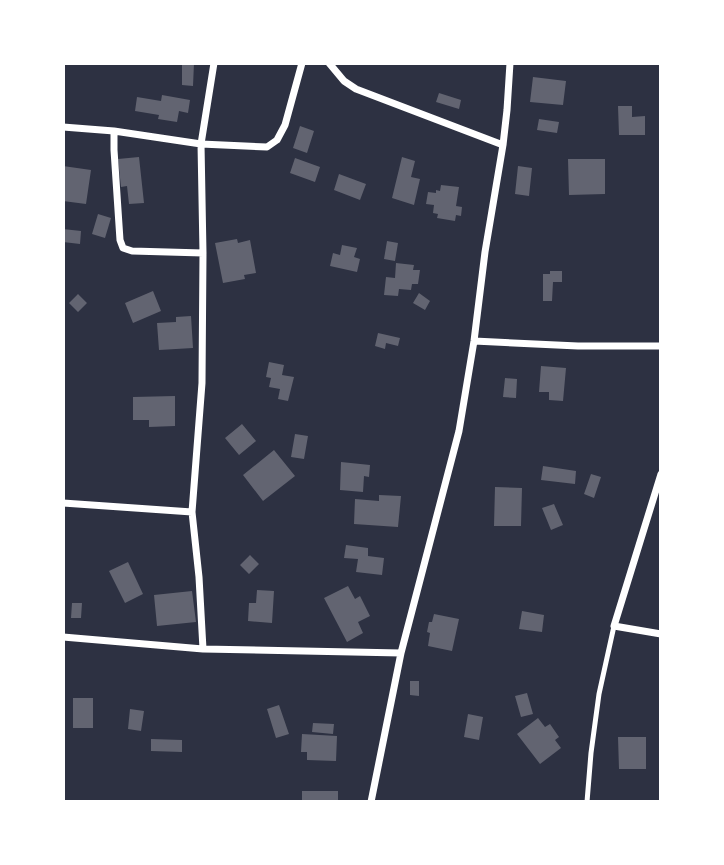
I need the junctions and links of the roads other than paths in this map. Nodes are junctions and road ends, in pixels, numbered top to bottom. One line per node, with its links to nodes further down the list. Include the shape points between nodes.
1 (214, 63): 7 (street)
2 (302, 63): 7 (street, via 277,140 267,147)
3 (329, 63): 8 (street, via 356,89)
4 (510, 63): 8 (street)
5 (63, 127): 6 (street)
6 (114, 131): 7 (street); 9 (street, via 123,248)
7 (201, 144): 9 (street)
8 (503, 145): 10 (street)
9 (204, 253): 14 (street, via 202,383)
10 (474, 341): 11 (street); 19 (street, via 459,431)
11 (661, 346)
12 (661, 474): 15 (street)
13 (63, 503): 14 (street)
14 (192, 512): 18 (street)
15 (614, 626): 16 (street); 21 (lane, via 599,694)
16 (661, 635)
17 (63, 637): 18 (street)
18 (203, 649): 19 (street)
19 (401, 653): 20 (street)
20 (371, 802)
21 (587, 802)

